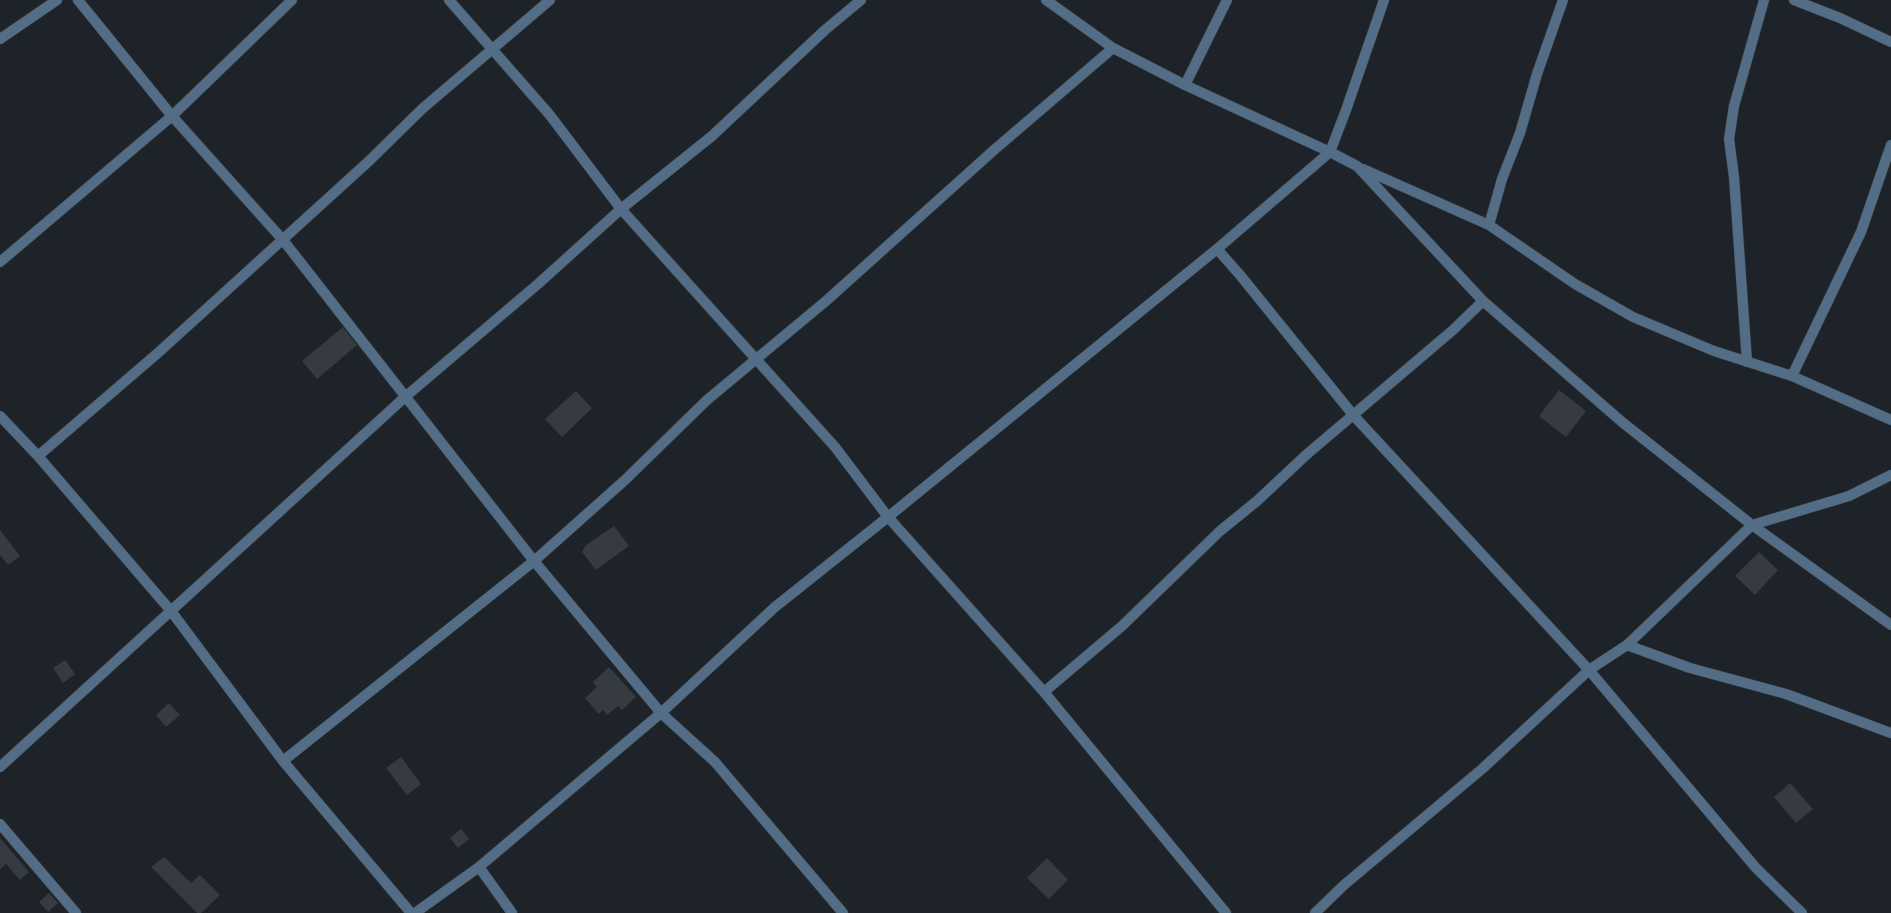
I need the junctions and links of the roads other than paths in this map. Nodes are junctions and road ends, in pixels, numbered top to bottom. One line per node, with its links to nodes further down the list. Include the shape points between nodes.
1 (57, 0): 13 (street)
2 (78, 0): 18 (street)
3 (292, 0): 18 (street)
4 (449, 0): 16 (street)
5 (550, 0): 16 (street)
6 (861, 0): 22 (street, via 825,30 712,136)
7 (1046, 0): 15 (street)
8 (1227, 0): 17 (street)
9 (1384, 0): 20 (street)
10 (1563, 0): 23 (street, via 1520,133 1502,179)
11 (1764, 0): 29 (street, via 1734,106 1729,139)
12 (1794, 0): 14 (street)
13 (0, 39)
14 (1891, 42)
15 (1113, 48): 17 (street); 28 (street, via 994,150 826,301)
16 (492, 50): 22 (street, via 549,114); 24 (street, via 422,108 370,161)
17 (1185, 85): 20 (street)
18 (172, 116): 24 (street); 26 (street)
19 (1891, 145): 30 (street, via 1861,232)
20 (1330, 152): 21 (street); 25 (street)
21 (1358, 166): 23 (street); 27 (street)
22 (621, 209): 28 (street); 31 (street, via 538,284)
23 (1489, 225): 29 (street, via 1575,284 1633,317)
24 (282, 240): 31 (street); 35 (street, via 159,352)
25 (1217, 249): 33 (street); 37 (street)
26 (0, 262)
27 (1483, 301): 33 (street); 38 (street, via 1622,422)
28 (755, 359): 37 (street, via 835,447); 39 (street, via 707,400 625,480)
29 (1747, 362): 30 (street)
30 (1792, 376): 34 (street)
31 (405, 397): 39 (street); 40 (street)
32 (0, 416): 35 (street)
33 (1354, 416): 43 (street); 44 (street, via 1220,531 1122,626)
34 (1891, 420)
35 (38, 456): 40 (street)
36 (1891, 475): 38 (street, via 1849,496)
37 (888, 517): 44 (street); 45 (street, via 775,608)
38 (1752, 525): 41 (street); 42 (street)
39 (534, 561): 45 (street); 47 (street)
40 (171, 611): 47 (street); 48 (street)
41 (1891, 625)
42 (1627, 645): 43 (street); 46 (street, via 1690,668 1786,694)
43 (1589, 670): 57 (street, via 1482,769 1344,885); 58 (street, via 1756,868)
44 (1044, 692): 56 (street)
45 (661, 713): 50 (street); 55 (street, via 715,762)
46 (1891, 733)
47 (283, 761): 52 (street)
48 (0, 767)
49 (0, 824): 51 (street)
50 (479, 867): 53 (street); 54 (street)
51 (76, 913)
52 (411, 913)
53 (415, 913)
54 (512, 913)
55 (843, 913)
56 (1226, 913)
57 (1315, 913)
58 (1802, 913)

